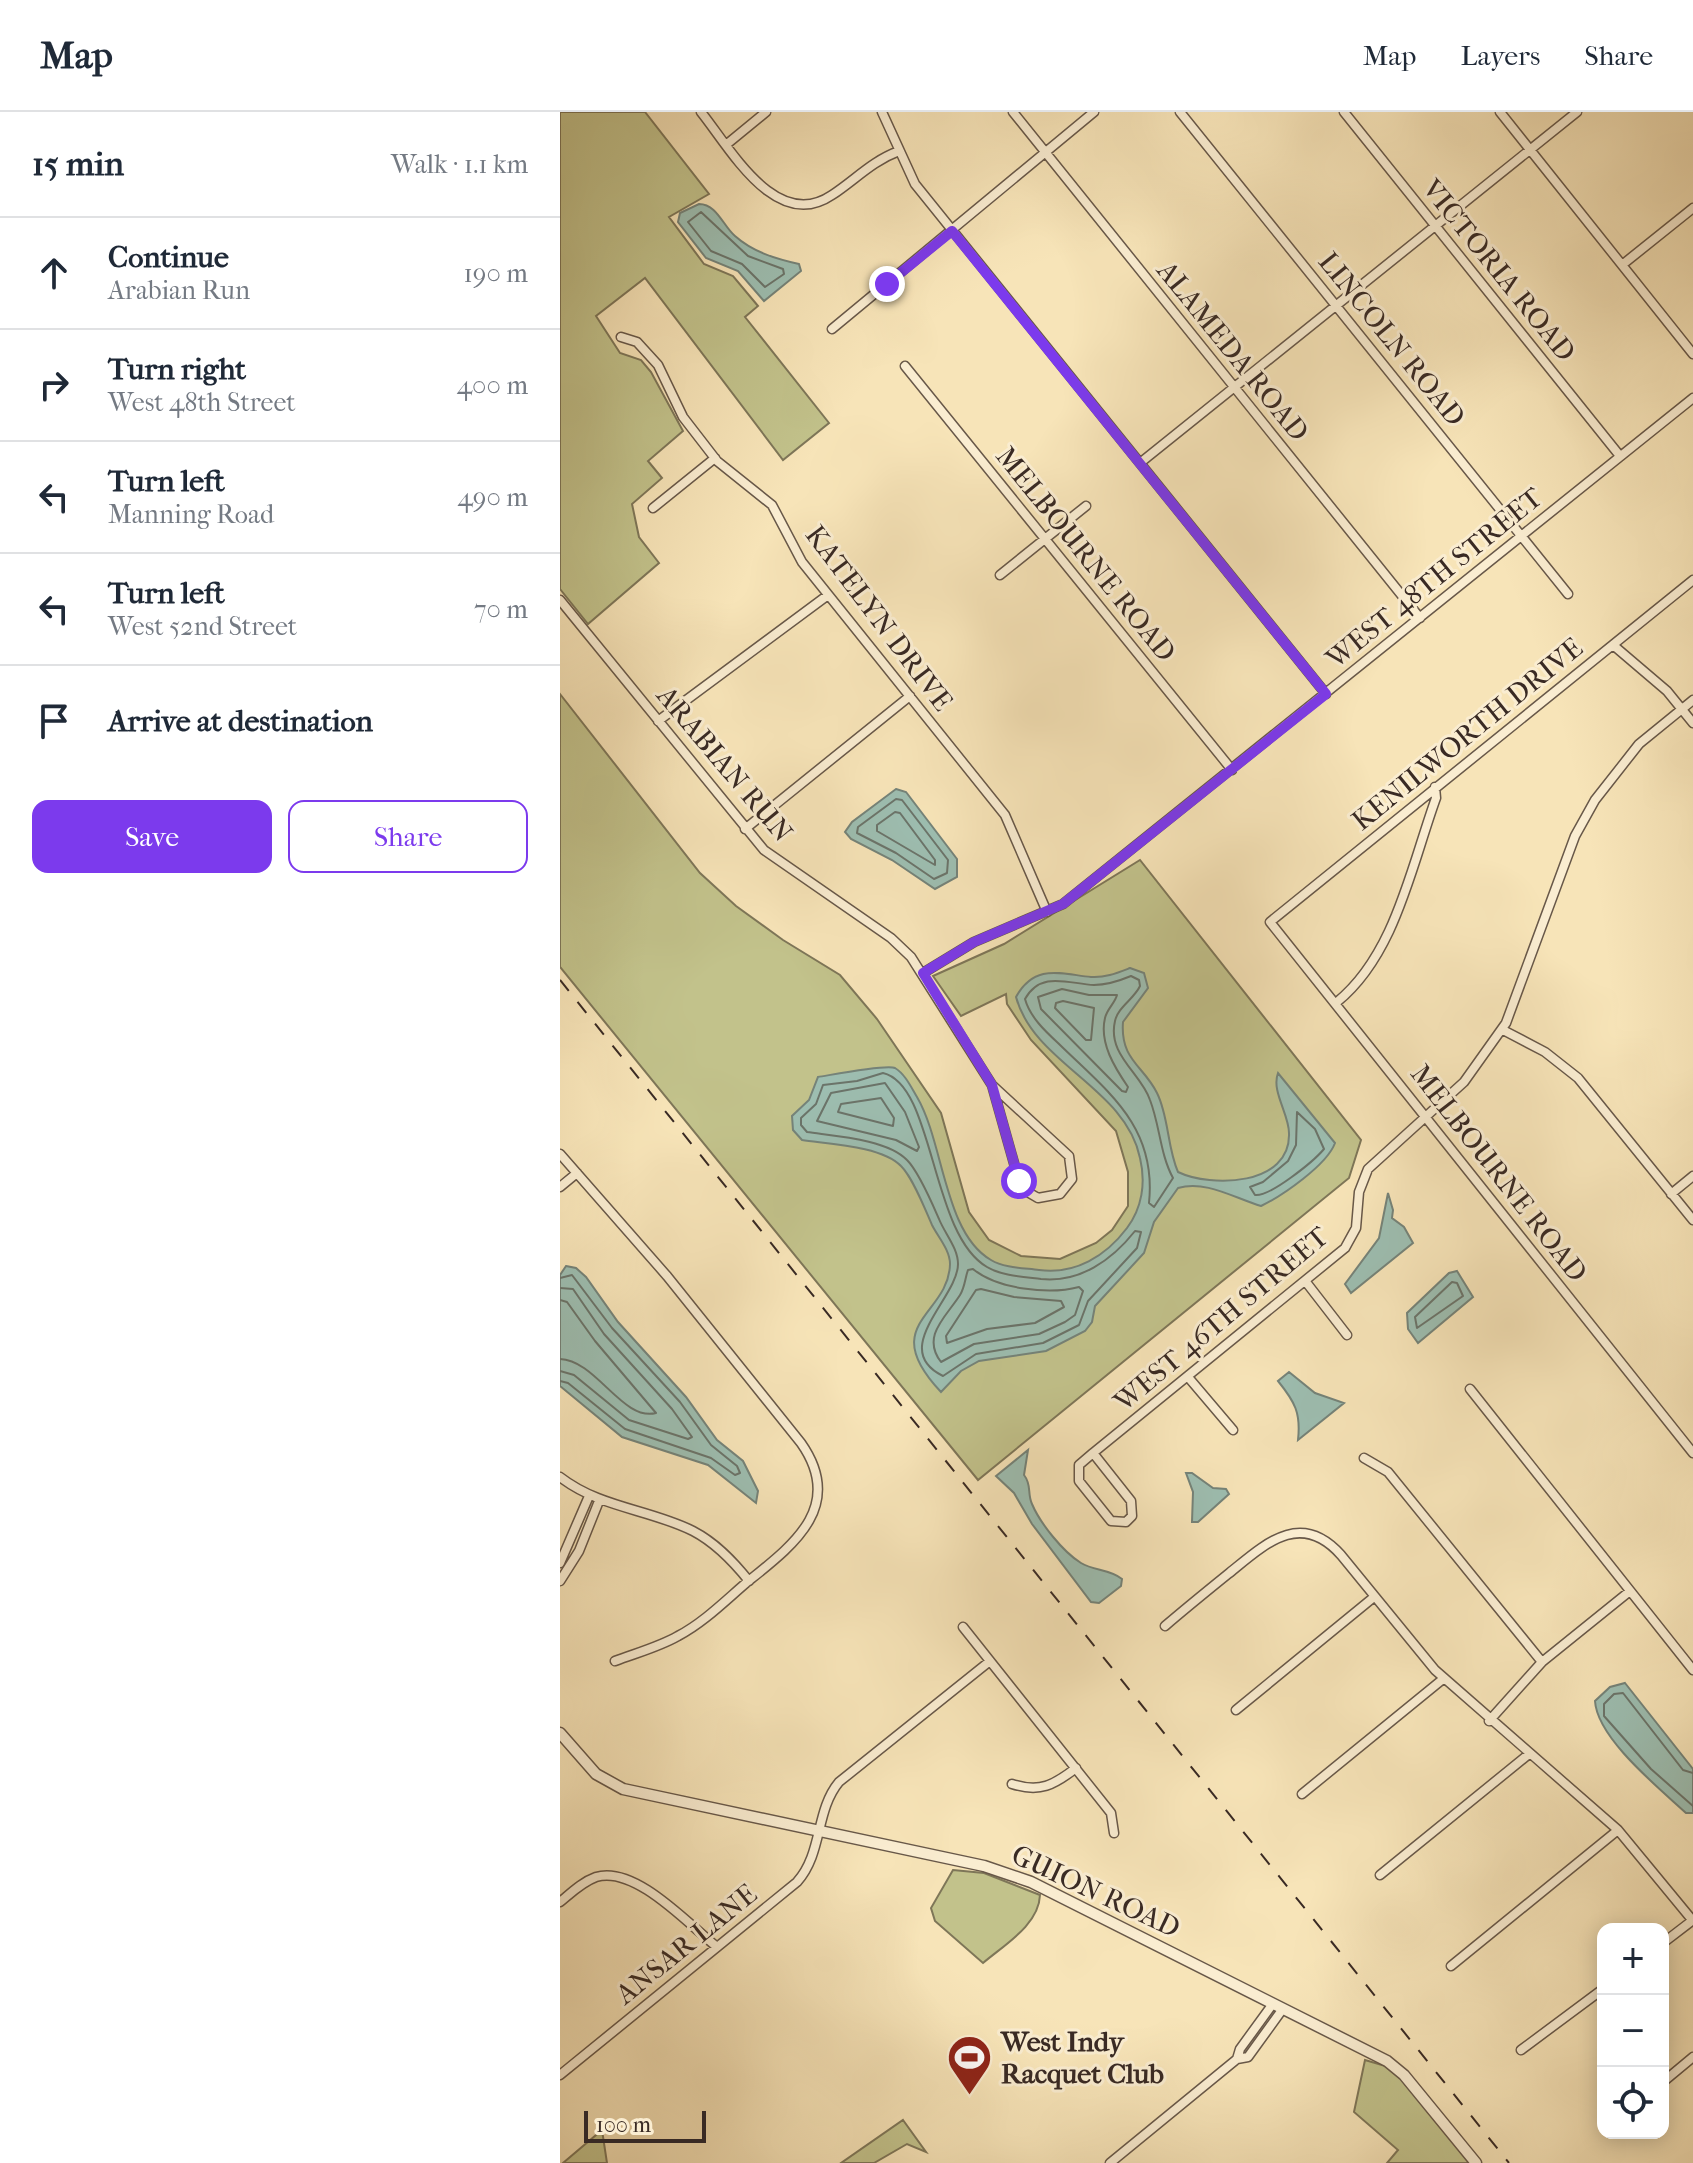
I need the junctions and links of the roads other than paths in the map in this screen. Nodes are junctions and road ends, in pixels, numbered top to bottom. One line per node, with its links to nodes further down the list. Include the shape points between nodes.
1 (701, 112): 10 (street)
2 (766, 112): 10 (street)
3 (882, 112): 12 (street)
4 (1013, 112): 13 (street, ALAMEDA ROAD)
5 (1094, 112): 13 (street)
6 (1180, 112): 18 (street, LINCOLN ROAD)
7 (1344, 112): 15 (street, VICTORIA ROAD)
8 (1500, 112): 11 (street)
9 (1577, 112): 11 (street)
10 (727, 144): 12 (street, via 769,193 802,204 830,197)
11 (1530, 150): 15 (street); 17 (street)
12 (899, 151): 16 (street, via 912,181)
13 (1047, 155): 16 (street); 23 (street, ALAMEDA ROAD)
14 (1693, 208): 17 (street)
15 (1435, 226): 18 (street); 25 (street, VICTORIA ROAD)
16 (952, 231): 19 (street); 27 (street)
17 (1622, 265): 21 (street)
18 (1336, 306): 23 (street); 30 (street, LINCOLN ROAD)
19 (832, 329)
20 (621, 337): 26 (street, KATELYN DRIVE, via 637,342 658,365 683,417)
21 (1693, 354)
22 (905, 366): 31 (street, MELBOURNE ROAD)
23 (1234, 387): 27 (street); 37 (street, ALAMEDA ROAD)
24 (1693, 398): 25 (street, WEST 48TH STREET)
25 (1620, 456): 30 (street, WEST 48TH STREET)
26 (715, 458): 29 (street); 35 (street, KATELYN DRIVE, via 768,501 800,560)
27 (1140, 463): 39 (street)
28 (1086, 506): 31 (street)
29 (653, 508)
30 (1521, 536): 34 (street, LINCOLN ROAD); 37 (street, WEST 48TH STREET)
31 (1046, 539): 32 (street); 45 (street, MELBOURNE ROAD)
32 (1000, 575)
33 (1693, 580): 38 (street, KENILWORTH DRIVE)
34 (1568, 594)
35 (828, 595): 40 (street, KATELYN DRIVE); 43 (street)
36 (560, 600): 43 (street, ARABIAN RUN)
37 (1420, 618): 39 (street, WEST 48TH STREET)
38 (1613, 645): 42 (street); 46 (street, KENILWORTH DRIVE)
39 (1326, 694): 45 (street, WEST 48TH STREET)
40 (910, 696): 47 (street); 48 (street, KATELYN DRIVE, via 1007,817)
41 (1693, 700): 42 (street, WEST 46TH STREET)
42 (1682, 708): 44 (street); 52 (street, WEST 46TH STREET, via 1639,744 1595,800 1575,836)
43 (658, 721): 47 (street, ARABIAN RUN)
44 (1693, 723)
45 (1232, 770): 48 (street, WEST 48TH STREET, via 1137,848)
46 (1435, 787): 49 (street, KENILWORTH DRIVE); 51 (street, via 1436,798 1384,946 1368,973)
47 (745, 829): 50 (street, ARABIAN RUN, via 772,857 897,943)
48 (1047, 912): 50 (street, WEST 48TH STREET, via 974,942)
49 (1270, 922): 51 (street, MELBOURNE ROAD)
50 (923, 973): 53 (street, ARABIAN RUN)
51 (1337, 1002): 54 (street, MELBOURNE ROAD)
52 (1503, 1030): 54 (street, WEST 46TH STREET, via 1464,1082); 59 (street, via 1545,1052 1578,1078)
53 (992, 1085): 53 (street, ARABIAN RUN, via 1069,1156 1072,1179 1060,1194 1038,1198 1022,1187)
54 (1426, 1116): 61 (street, WEST 46TH STREET, via 1368,1169 1352,1237); 67 (street, MELBOURNE ROAD)
55 (560, 1154): 56 (street)
56 (577, 1173): 58 (street); 74 (street, via 667,1276 809,1455 817,1489 808,1525)
57 (1693, 1176): 59 (street)
58 (560, 1187)
59 (1671, 1194): 60 (street)
60 (1693, 1220)
61 (1306, 1282): 62 (street); 63 (street, WEST 46TH STREET)
62 (1347, 1335)
63 (1188, 1377): 65 (street); 66 (street, WEST 46TH STREET)
64 (1470, 1389): 75 (street)
65 (1233, 1430)
66 (1093, 1453): 66 (street, via 1079,1465 1079,1481 1109,1519 1126,1522 1132,1503)
67 (1693, 1453)
68 (1364, 1458): 81 (street, via 1388,1472)
69 (560, 1477): 70 (street)
70 (589, 1496): 71 (street); 72 (street)
71 (599, 1501): 73 (street); 74 (street, via 697,1533)
72 (560, 1563)
73 (560, 1581)
74 (749, 1581): 79 (street, via 679,1636)
75 (1630, 1591): 81 (street); 82 (street)
76 (1374, 1597): 77 (street, via 1334,1548 1307,1534 1284,1535 1270,1540); 83 (street); 84 (street)
77 (1165, 1626)
78 (963, 1627): 80 (street)
79 (615, 1661)
80 (990, 1661): 88 (street); 92 (street, ANSAR LANE, via 839,1782)
81 (1542, 1662): 85 (street)
82 (1693, 1670)
83 (1443, 1679): 85 (street); 90 (street)
84 (1236, 1710)
85 (1489, 1721): 87 (street)
86 (560, 1733): 92 (street, GUION ROAD, via 596,1774 618,1787)
87 (1529, 1754): 91 (street); 94 (street)
88 (1076, 1768): 89 (street, via 1050,1787); 93 (street, via 1111,1813)
89 (1012, 1784)
90 (1302, 1794)
91 (1618, 1830): 96 (street); 99 (street)
92 (819, 1831): 98 (street, ANSAR LANE, via 804,1874); 101 (street, GUION ROAD, via 1021,1877)
93 (1114, 1833)
94 (1380, 1875)
95 (560, 1902): 98 (street, via 592,1879 626,1877)
96 (1693, 1920): 97 (street)
97 (1669, 1938)
98 (717, 1947): 104 (street, ANSAR LANE)
99 (1451, 1966)
100 (1597, 1993): 102 (street)
101 (1277, 2007): 106 (street, via 1248,2057 1237,2059); 107 (street, GUION ROAD, via 1399,2070)
102 (1521, 2050)
103 (1693, 2057): 105 (street)
104 (560, 2075)
105 (1669, 2077)
106 (1110, 2163)
107 (1476, 2163)

